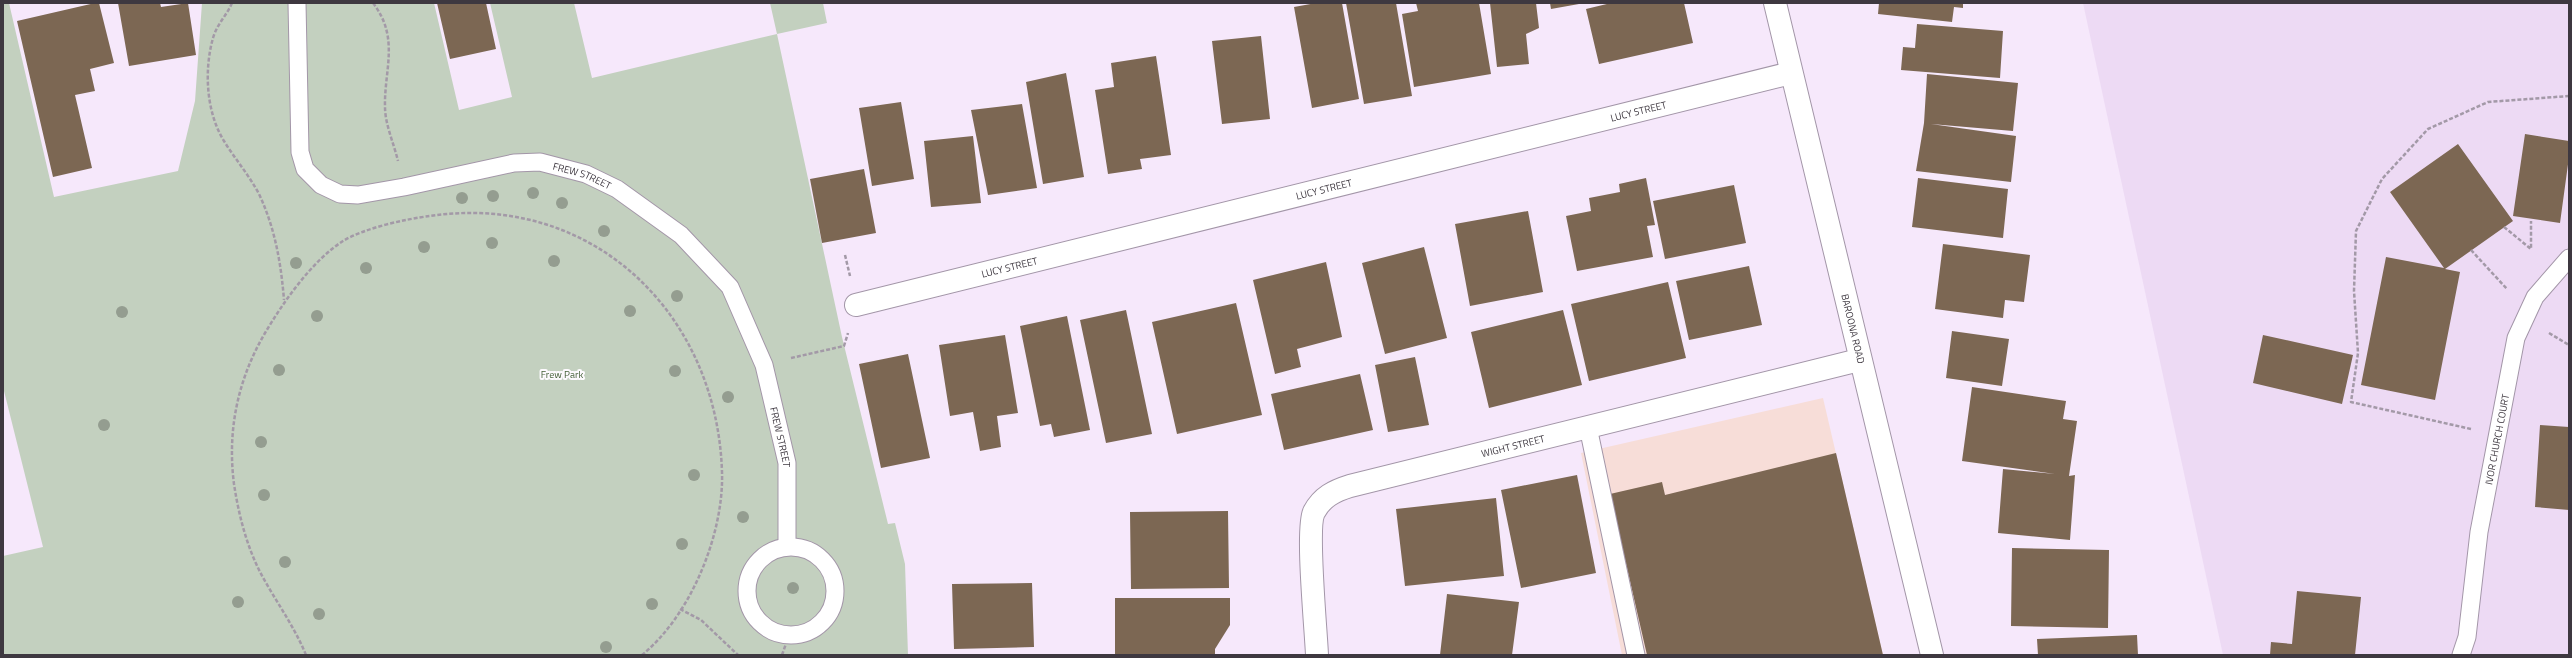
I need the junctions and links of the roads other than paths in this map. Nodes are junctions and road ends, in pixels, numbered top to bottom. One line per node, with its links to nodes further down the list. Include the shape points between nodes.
1 (297, 3): 8 (lane, FREW STREET, via 300,152 305,169 321,185 340,194 358,194 404,187 514,163 540,162 586,174 617,189 681,235 730,287 764,365 787,463)
2 (1775, 3): 3 (street, BAROONA ROAD)
3 (1790, 73): 5 (street, LUCY STREET); 6 (street, BAROONA ROAD)
4 (2569, 258): 9 (lane, IVOR CHURCH COURT, via 2535,297 2516,338 2479,532)
5 (856, 305)
6 (1859, 360): 7 (street, WIGHT STREET); 12 (street, BAROONA ROAD)
7 (1588, 427): 10 (street, WIGHT STREET, via 1350,486 1324,497 1314,514 1311,535); 11 (lane)
8 (786, 546): 8 (lane, via 772,550 760,558 747,584 748,599 762,624 774,632 803,634 817,628 827,617 834,604 836,590 833,575 826,562 815,552 801,547)
9 (2467, 637): 13 (lane, IVOR CHURCH COURT); 14 (lane, IVOR CHURCH COURT)
10 (1317, 655)
11 (1636, 655)
12 (1932, 655)
13 (2461, 655)
14 (2468, 655)

